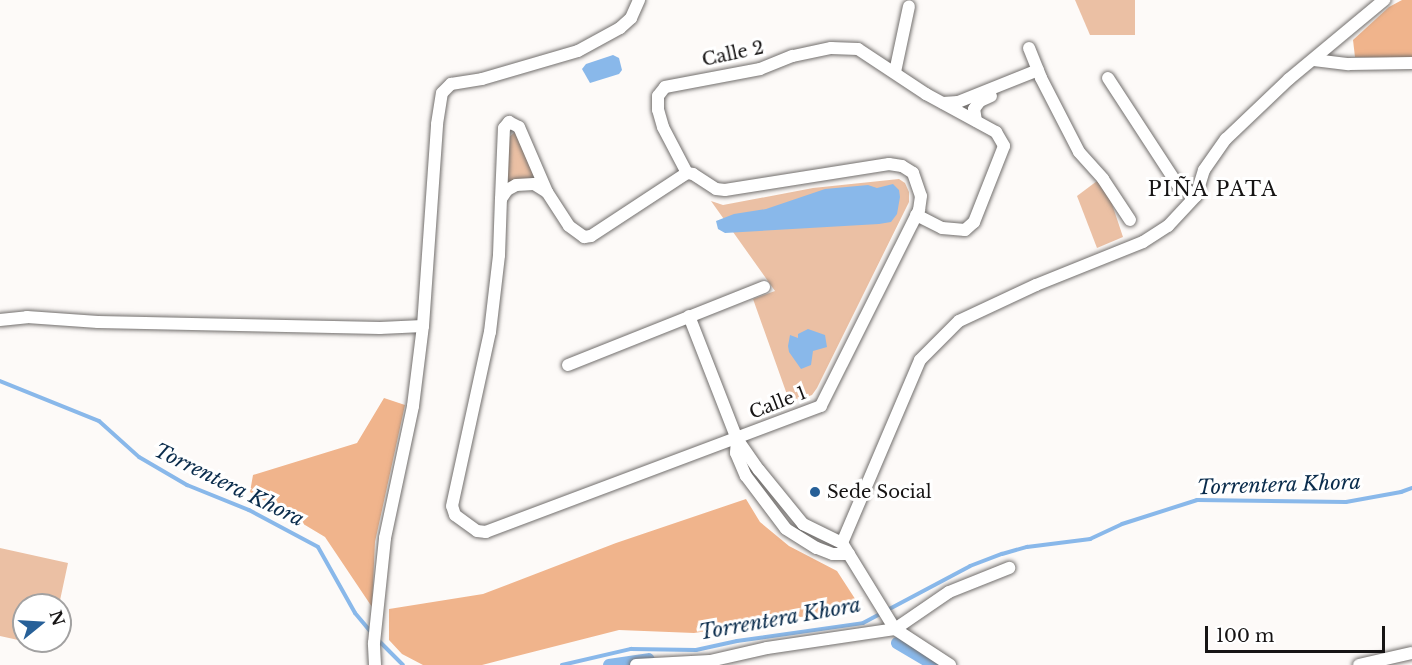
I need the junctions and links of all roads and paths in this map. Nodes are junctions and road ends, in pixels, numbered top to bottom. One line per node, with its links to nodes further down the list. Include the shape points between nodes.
1 (639, 0): 21 (street, via 631,18 620,28 578,51 451,84 442,93)
2 (1384, 0): 5 (street)
3 (909, 6): 7 (street)
4 (1029, 48): 8 (street)
5 (1314, 60): 6 (street); 14 (street, via 1226,140 1204,170)
6 (1412, 63)
7 (895, 72): 10 (street, Calle 2); 12 (street, Calle 2, via 858,49 843,47 793,56 760,69 664,87 658,96 658,110)
8 (1040, 74): 10 (street, via 958,102); 11 (street, via 980,101 974,109); 17 (street, via 1079,152)
9 (1108, 78): 14 (street, via 1176,184)
10 (943, 103): 11 (street, Calle 2)
11 (976, 121): 16 (street, Calle 2, via 996,132 1004,146 974,222 965,230 955,231)
12 (687, 173): 13 (street, Calle 1, via 584,237 569,226); 16 (street, Calle 1, via 725,190 889,164 902,166 913,173 919,185 921,196)
13 (547, 192): 15 (street, via 527,183 516,185); 15 (street, Calle 1, via 519,127 509,122 504,128)
14 (1196, 196): 26 (street, via 1168,226 1143,242 959,321 920,360)
15 (501, 199): 23 (street, Calle 1, via 490,333 452,506 455,515 477,531 486,532)
16 (916, 214): 23 (street, Calle 1, via 825,402)
17 (1130, 220)
18 (765, 287): 19 (street)
19 (689, 316): 22 (street); 23 (street)
20 (0, 320): 21 (street, via 27,317 98,322)
21 (423, 326): 30 (street, via 413,406 385,538)
22 (568, 364)
23 (737, 439): 24 (street); 25 (street, via 739,462)
24 (766, 480): 25 (street); 26 (street, via 802,524)
25 (754, 488): 26 (street, via 786,529 825,551)
26 (845, 548): 28 (street)
27 (1010, 568): 28 (street, via 949,592)
28 (893, 627): 31 (street, via 710,661); 32 (street)
29 (1412, 653): 33 (street)
30 (375, 665)
31 (636, 665)
32 (950, 665)
33 (1359, 665)

